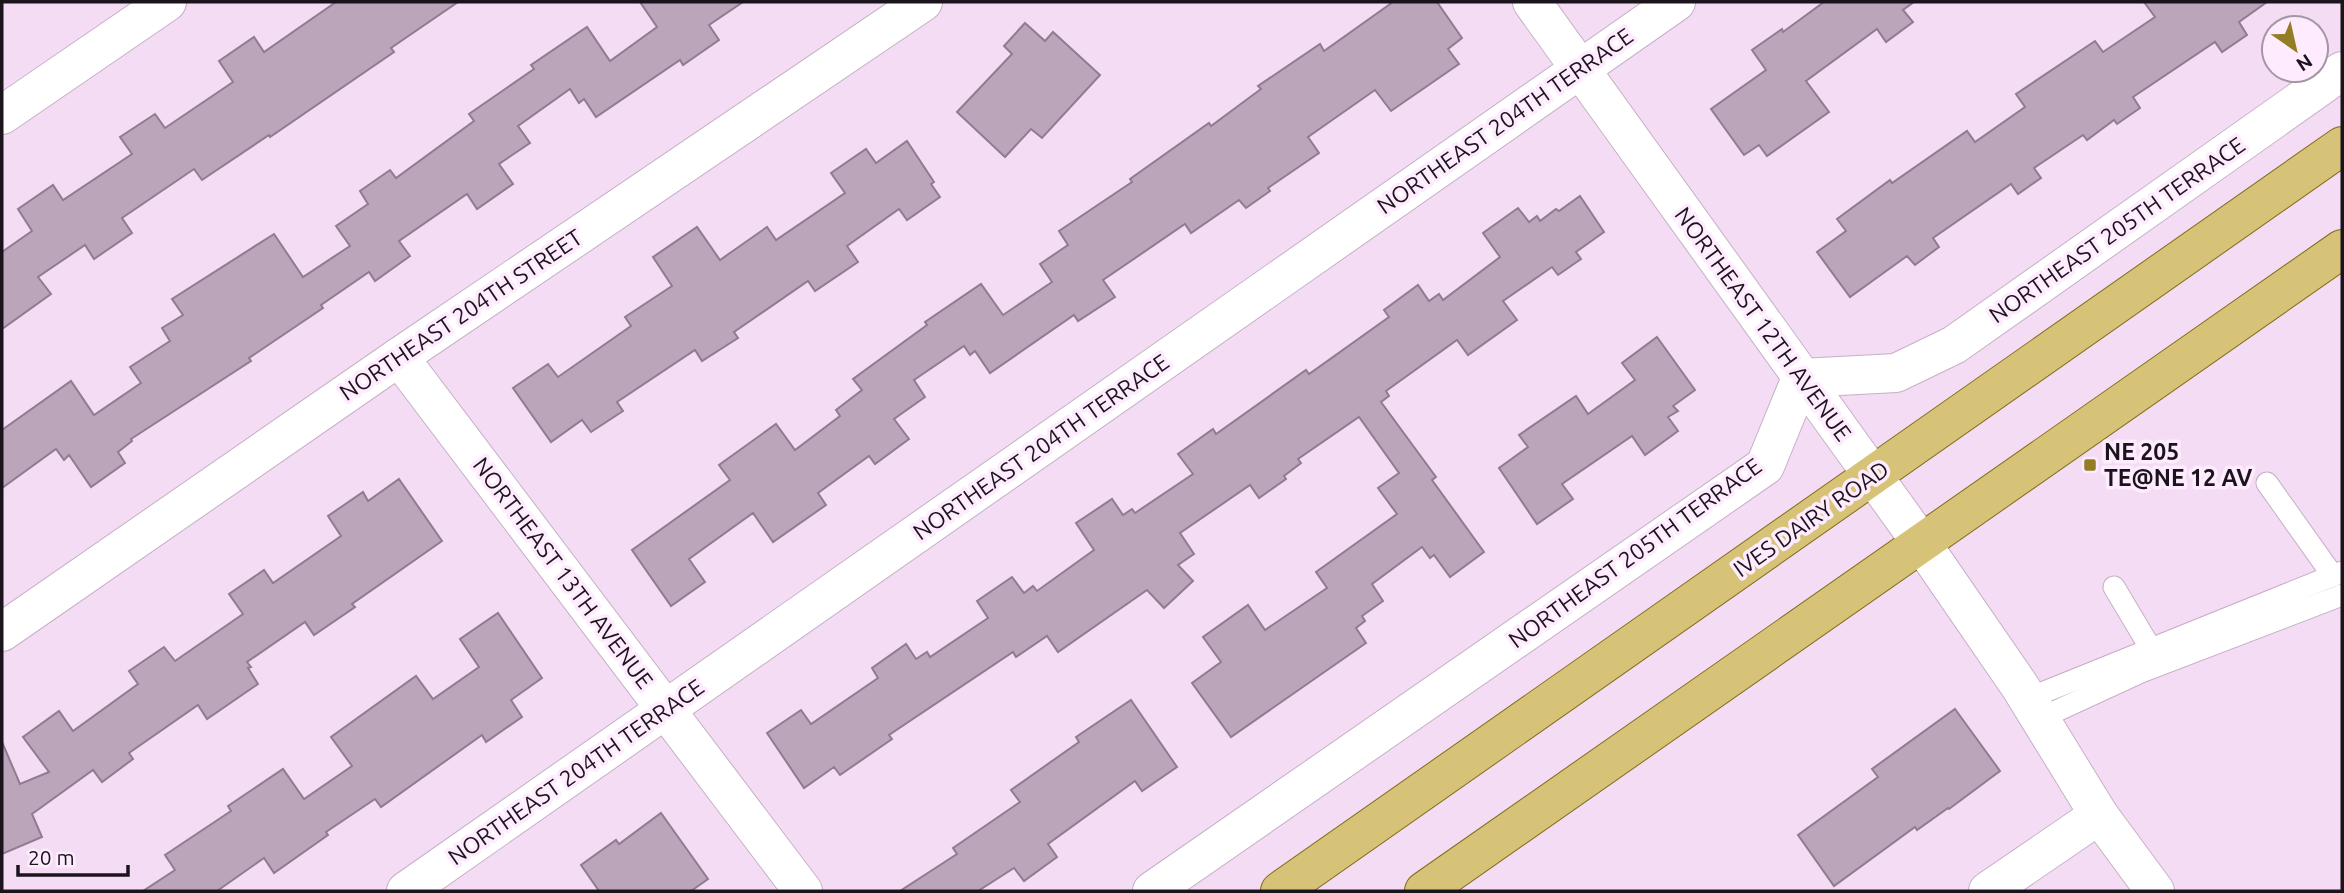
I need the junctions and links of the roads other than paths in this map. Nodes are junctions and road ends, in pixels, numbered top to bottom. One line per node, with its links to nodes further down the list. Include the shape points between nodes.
1 (166, 2): 7 (street)
2 (923, 2): 10 (street, NORTHEAST 204TH STREET)
3 (1532, 2): 5 (street, NORTHEAST 12TH AVENUE)
4 (1676, 2): 5 (street, NORTHEAST 204TH TERRACE)
5 (1580, 69): 11 (street, NORTHEAST 12TH AVENUE); 20 (street, NORTHEAST 204TH TERRACE)
6 (2342, 71): 11 (street, NORTHEAST 205TH TERRACE, via 1954,345 1896,373)
7 (2, 115)
8 (2342, 146): 12 (main road, IVES DAIRY ROAD)
9 (2342, 249): 14 (main road)
10 (399, 356): 18 (street, NORTHEAST 204TH STREET); 20 (street, NORTHEAST 13TH AVENUE)
11 (1801, 378): 12 (street, NORTHEAST 12TH AVENUE); 25 (street, NORTHEAST 205TH TERRACE, via 1765,466)
12 (1872, 476): 14 (street, NORTHEAST 12TH AVENUE); 26 (main road, IVES DAIRY ROAD)
13 (2267, 483): 15 (lane)
14 (1922, 544): 21 (street, NORTHEAST 12TH AVENUE); 27 (main road)
15 (2338, 574): 19 (lane)
16 (2114, 587): 19 (lane)
17 (2342, 595): 21 (lane)
18 (2, 632)
19 (2151, 649): 21 (lane)
20 (666, 709): 23 (street, NORTHEAST 204TH TERRACE); 24 (street, NORTHEAST 13TH AVENUE)
21 (2033, 709): 22 (street, NORTHEAST 12TH AVENUE)
22 (2099, 815): 28 (street); 29 (street, NORTHEAST 12TH AVENUE)
23 (406, 891)
24 (803, 891)
25 (1152, 891)
26 (1280, 891)
27 (1424, 891)
28 (1988, 891)
29 (2155, 891)

